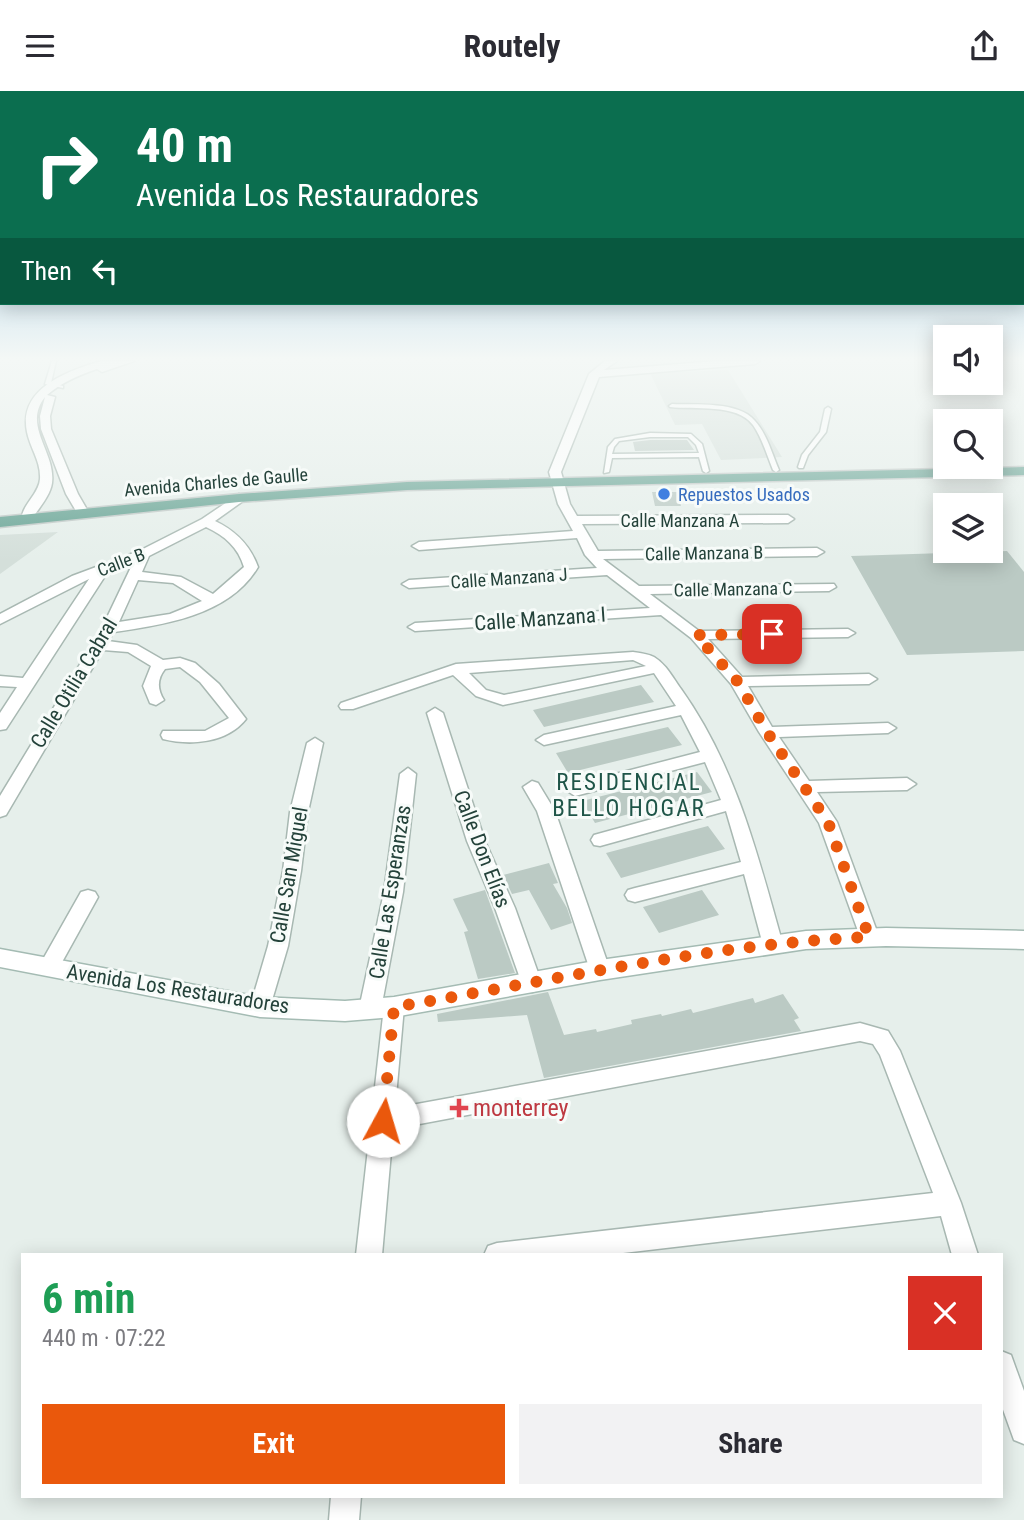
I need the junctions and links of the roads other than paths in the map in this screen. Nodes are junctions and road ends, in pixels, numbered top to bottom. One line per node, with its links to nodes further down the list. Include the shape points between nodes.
1 (31, 428): 21 (street, via 47,480)
2 (46, 428): 19 (street)
3 (574, 428): 16 (street)
4 (756, 428): 12 (lane)
5 (824, 428): 11 (lane)
6 (701, 455): 7 (lane); 7 (lane, via 689,435 650,435 617,440); 13 (lane)
7 (609, 456): 15 (lane)
8 (1024, 462): 9 (main road)
9 (1003, 463)
10 (933, 464): 11 (main road, Avenida Charles de Gaulle)
11 (801, 467): 12 (main road, Avenida Charles de Gaulle)
12 (776, 470): 13 (main road, Avenida Charles de Gaulle)
13 (706, 471): 15 (main road, Avenida Charles de Gaulle)
14 (1024, 471): 16 (main road, Avenida Charles de Gaulle)
15 (606, 472): 16 (main road, Avenida Charles de Gaulle)
16 (556, 477): 17 (main road, Avenida Charles de Gaulle); 25 (street)
17 (407, 481): 18 (main road, Avenida Charles de Gaulle); 19 (main road, Avenida Charles de Gaulle, via 185,492)
18 (239, 498): 19 (main road, Avenida Charles de Gaulle); 24 (street, Calle B)
19 (81, 508): 21 (main road, Avenida Charles de Gaulle)
20 (0, 512): 21 (main road, Avenida Charles de Gaulle)
21 (27, 514): 23 (main road, Avenida Charles de Gaulle)
22 (788, 519): 25 (street, Calle Manzana A)
23 (0, 522)
24 (206, 522): 28 (street, Calle B); 36 (street, via 242,547 251,567)
25 (576, 527): 26 (street, Calle Manzana A); 29 (street)
26 (419, 546)
27 (817, 552): 29 (street, Calle Manzana B)
28 (144, 554): 30 (street, Calle B); 32 (street, Calle Otilia Cabral)
29 (592, 555): 31 (street)
30 (103, 568): 38 (street, Calle B); 50 (street)
31 (608, 571): 33 (street, Calle Manzana J); 35 (street)
32 (135, 576): 36 (street, via 188,582); 40 (street, Calle Otilia Cabral)
33 (409, 584)
34 (829, 587): 35 (street, Calle Manzana C)
35 (637, 590): 37 (street)
36 (211, 602): 40 (street, via 166,620)
37 (664, 611): 39 (street, Calle Manzana I); 42 (street)
38 (0, 620)
39 (415, 627)
40 (109, 628): 43 (street, Calle Otilia Cabral)
41 (848, 633): 42 (street)
42 (696, 635): 49 (street)
43 (98, 645): 45 (street, via 132,648); 68 (street, Calle Otilia Cabral)
44 (653, 664): 46 (street, via 634,656); 46 (street, via 503,700 481,693); 53 (street)
45 (160, 665): 51 (street, via 150,680); 58 (street, via 191,666 238,719 228,729 204,736 183,739)
46 (456, 669): 52 (street)
47 (869, 679): 49 (street)
48 (0, 681): 50 (street)
49 (738, 682): 57 (street)
50 (28, 683): 55 (street)
51 (156, 700)
52 (347, 706)
53 (686, 709): 59 (street); 61 (street)
54 (435, 713): 79 (street, Calle Don Elías, via 476,841)
55 (0, 725)
56 (888, 728): 57 (street)
57 (767, 732): 65 (street)
58 (169, 735)
59 (544, 740)
60 (315, 743): 80 (street, Calle San Miguel, via 278,946)
61 (710, 755): 66 (street); 67 (street)
62 (408, 774): 81 (street, Calle Las Esperanzas)
63 (908, 784): 65 (street)
64 (533, 787): 78 (street, via 547,811)
65 (805, 787): 73 (street, via 828,822)
66 (575, 790)
67 (733, 803): 69 (street); 70 (street)
68 (0, 811)
69 (600, 841)
70 (751, 866): 71 (street); 75 (street)
71 (635, 895)
72 (88, 897): 77 (street)
73 (869, 937): 74 (street, Avenida Los Restauradores); 75 (street, Avenida Los Restauradores)
74 (1024, 940)
75 (773, 945): 78 (street, Avenida Los Restauradores)
76 (0, 958): 77 (street, Avenida Los Restauradores)
77 (49, 967): 80 (street, Avenida Los Restauradores)
78 (600, 970): 79 (street, Avenida Los Restauradores)
79 (532, 984): 81 (street, Avenida Los Restauradores)
80 (260, 1007): 81 (street, Avenida Los Restauradores)
81 (382, 1008): 82 (street, Calle Las Esperanzas)
82 (383, 1121): 83 (street, via 860,1032 880,1037 889,1051); 84 (street, Calle Las Esperanzas)
83 (949, 1203): 85 (street); 86 (street)
84 (369, 1253)
85 (514, 1253)
86 (964, 1253)
87 (1003, 1376): 88 (street)
88 (1024, 1430)
89 (346, 1498): 90 (street)
90 (344, 1520)

